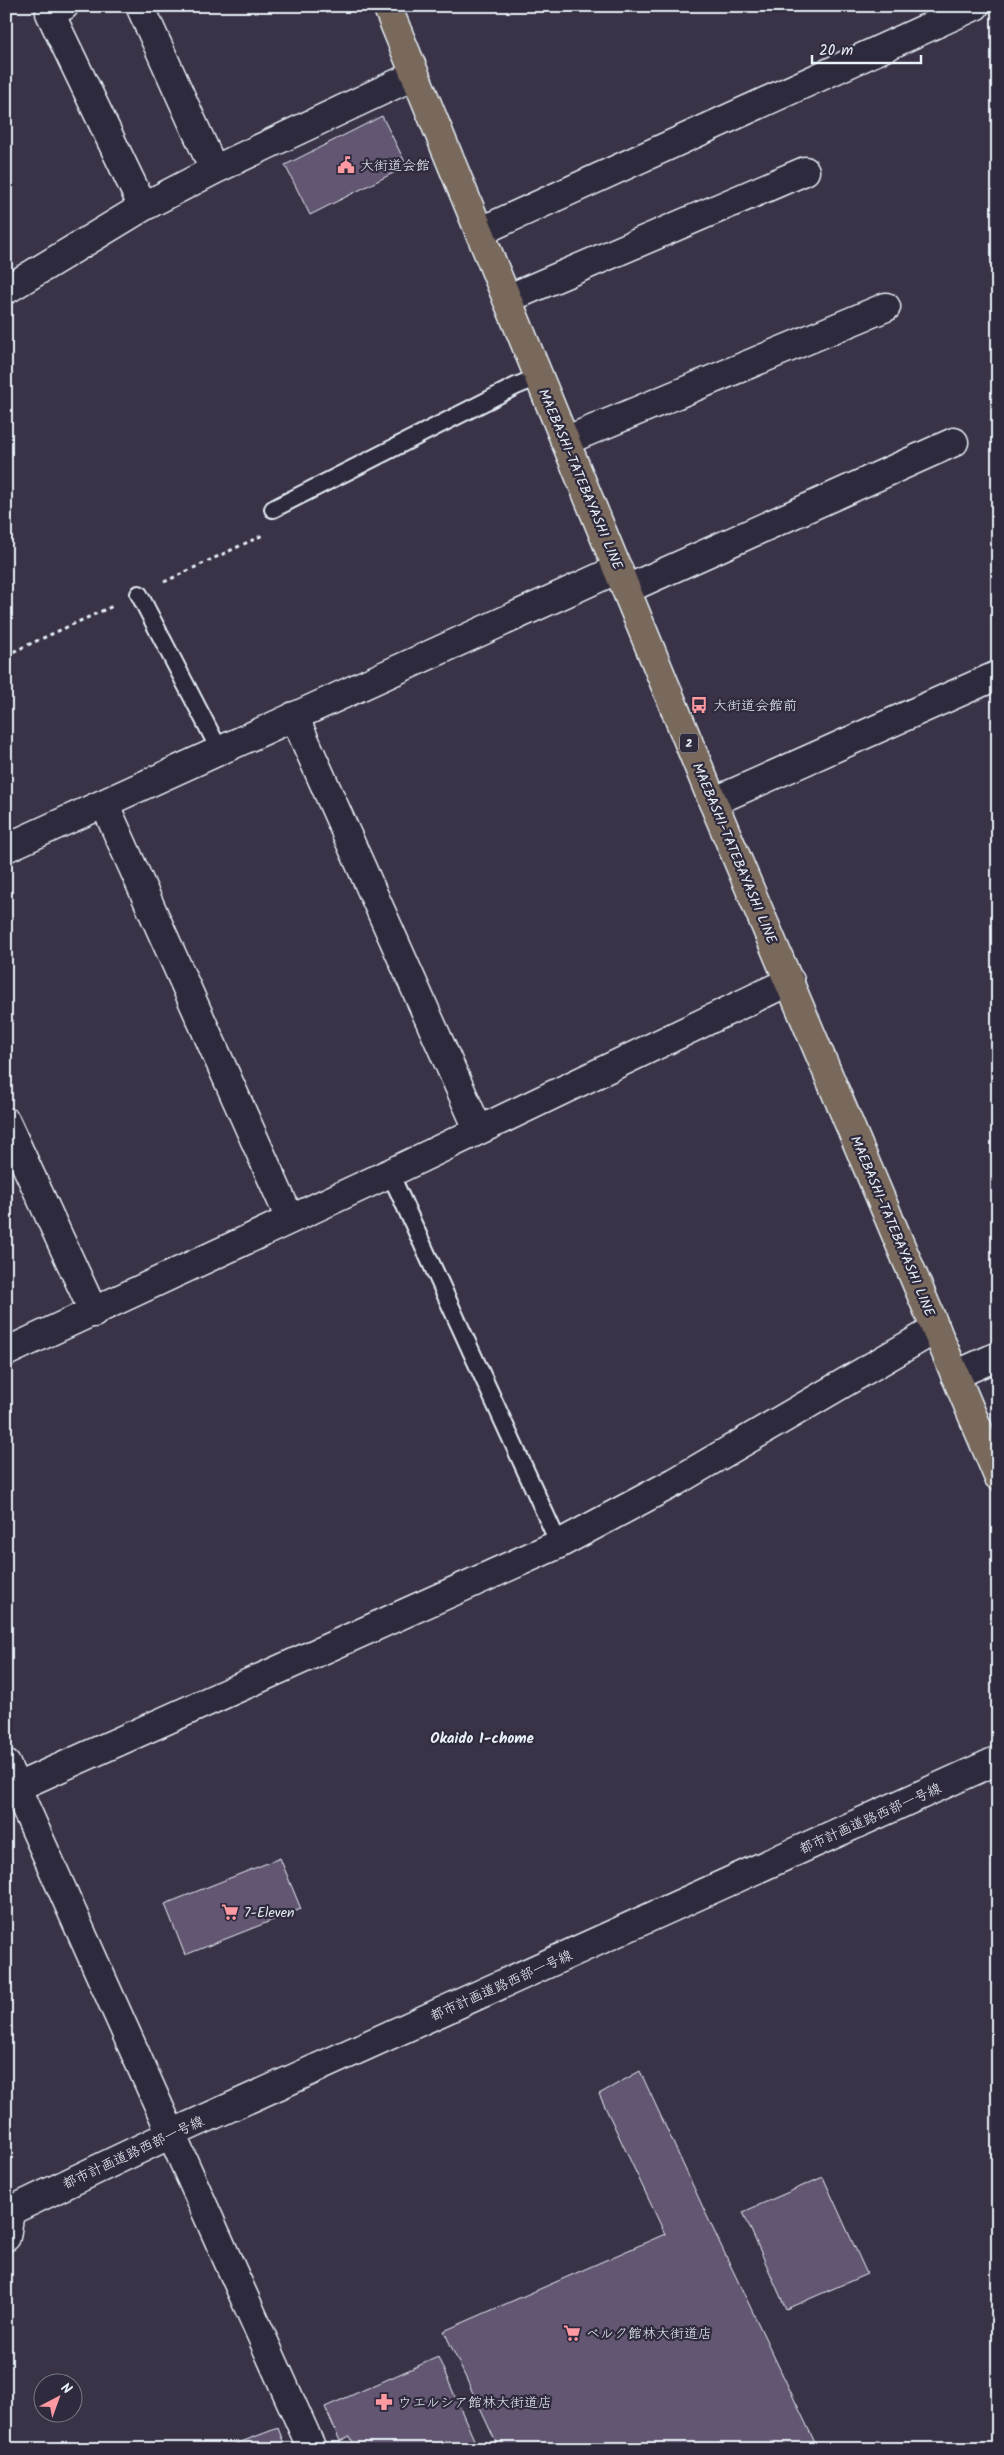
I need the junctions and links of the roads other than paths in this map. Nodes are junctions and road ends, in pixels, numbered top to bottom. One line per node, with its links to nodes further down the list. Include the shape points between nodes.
1 (64, 6): 8 (street, via 50,13)
2 (140, 6): 6 (street)
3 (386, 6): 5 (main road, MAEBASHI-TATEBAYASHI LINE / 2)
4 (975, 6): 9 (street)
5 (414, 75): 6 (street); 9 (main road, MAEBASHI-TATEBAYASHI LINE / 2)
6 (214, 170): 8 (street)
7 (805, 171): 11 (street)
8 (143, 207): 10 (street)
9 (479, 232): 11 (main road, MAEBASHI-TATEBAYASHI LINE / 2)
10 (6, 290)
11 (507, 299): 13 (main road, MAEBASHI-TATEBAYASHI LINE / 2)
12 (886, 307): 14 (street)
13 (538, 377): 14 (main road, MAEBASHI-TATEBAYASHI LINE / 2); 16 (lane)
14 (565, 442): 17 (main road, MAEBASHI-TATEBAYASHI LINE / 2)
15 (954, 442): 17 (street)
16 (273, 509)
17 (622, 579): 20 (street); 22 (main road, MAEBASHI-TATEBAYASHI LINE / 2)
18 (138, 594): 21 (lane)
19 (998, 675): 22 (street)
20 (294, 716): 21 (street); 27 (street)
21 (220, 751): 23 (street)
22 (713, 802): 25 (main road, MAEBASHI-TATEBAYASHI LINE / 2)
23 (105, 805): 24 (street); 29 (street)
24 (6, 848)
25 (790, 981): 27 (street); 31 (main road, MAEBASHI-TATEBAYASHI LINE / 2)
26 (6, 1122): 30 (street)
27 (478, 1130): 28 (street)
28 (390, 1173): 29 (street); 36 (lane)
29 (290, 1219): 30 (street)
30 (94, 1313): 32 (street)
31 (936, 1329): 34 (main road, MAEBASHI-TATEBAYASHI LINE / 2); 36 (street, via 675,1482)
32 (6, 1352)
33 (998, 1356): 34 (street)
34 (955, 1375): 35 (main road, MAEBASHI-TATEBAYASHI LINE / 2)
35 (998, 1476)
36 (559, 1544): 38 (street)
37 (998, 1760): 39 (street, 都市計画道路西部一号線)
38 (10, 1781): 39 (street)
39 (171, 2134): 40 (street, 都市計画道路西部一号線); 41 (street)
40 (7, 2217)
41 (312, 2449)

